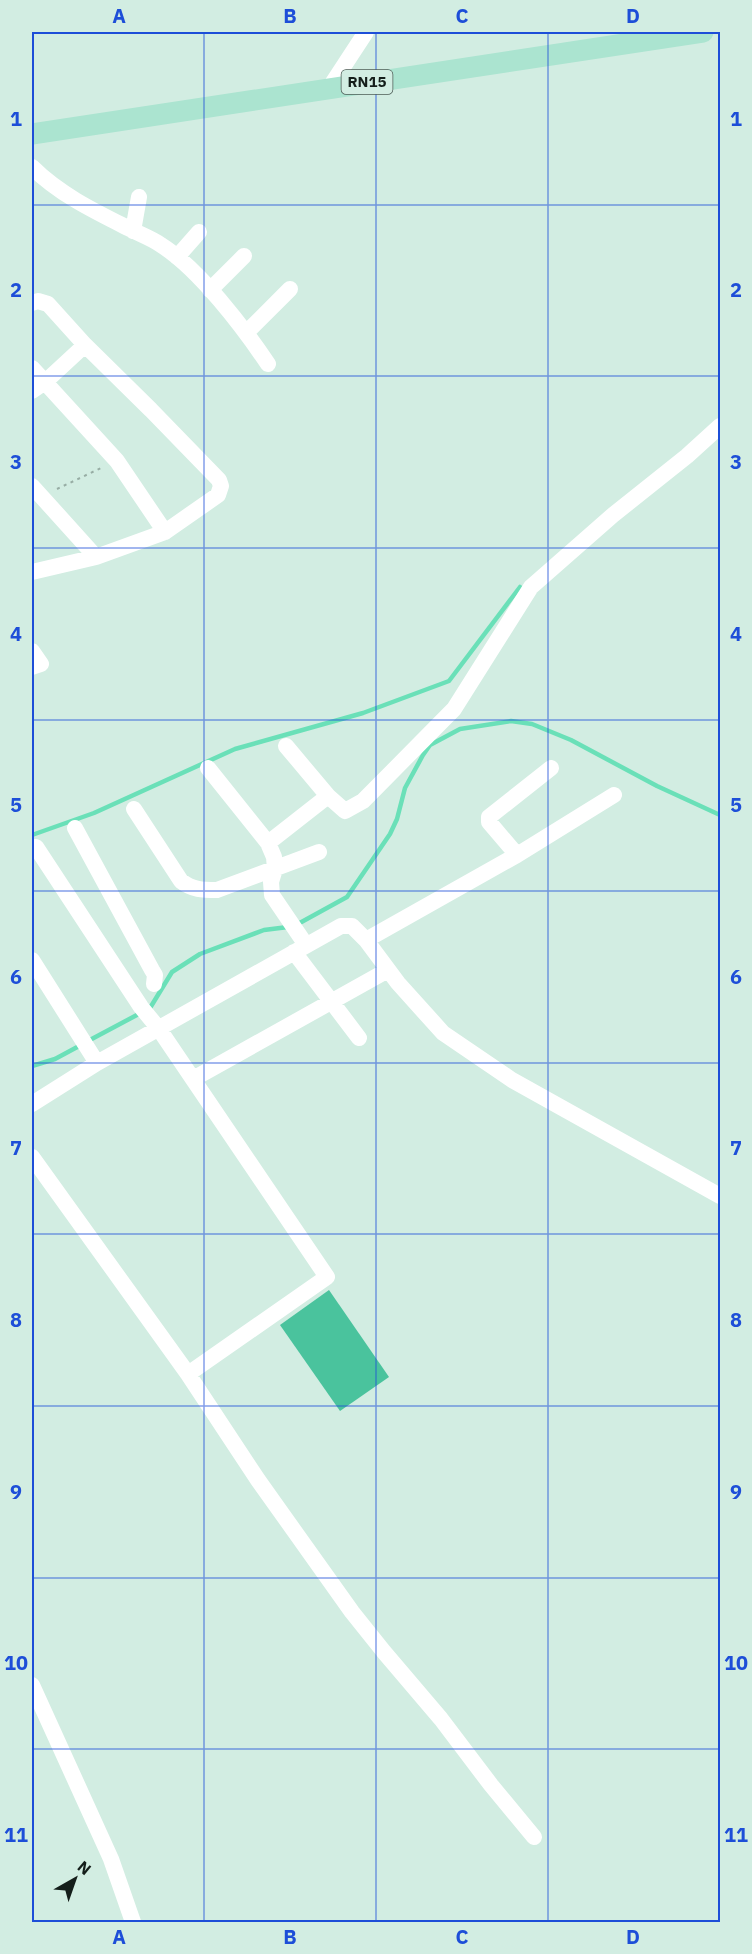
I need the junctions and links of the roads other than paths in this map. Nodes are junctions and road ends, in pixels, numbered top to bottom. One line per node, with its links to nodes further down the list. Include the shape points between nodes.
1 (366, 32): 3 (street)
2 (703, 32): 3 (main road, RN15)
3 (330, 87): 4 (main road, RN15)
4 (32, 134)
5 (32, 167): 7 (street, via 84,206)
6 (139, 197): 7 (street)
7 (133, 231): 9 (street)
8 (199, 232): 9 (street)
9 (177, 256): 12 (street)
10 (244, 256): 12 (street)
11 (290, 289): 14 (street)
12 (210, 290): 14 (street)
13 (32, 303): 15 (street, via 48,304)
14 (247, 332): 16 (street)
15 (85, 345): 18 (street); 21 (street, via 219,480 218,495)
16 (268, 364)
17 (32, 368): 18 (street)
18 (38, 387): 21 (street, via 117,461)
19 (720, 426): 30 (street, via 531,587 454,709 363,801 345,811)
20 (37, 491): 22 (street)
21 (165, 532): 22 (street)
22 (96, 557): 23 (street)
23 (32, 572)
24 (32, 651): 25 (street, via 41,664)
25 (32, 667)
26 (286, 746): 30 (street)
27 (208, 768): 33 (street)
28 (551, 768): 36 (street, via 489,817)
29 (614, 795): 36 (street)
30 (328, 796): 33 (street)
31 (134, 809): 37 (street, via 180,881 190,888 217,890)
32 (75, 828): 42 (street, via 153,970)
33 (268, 843): 37 (street)
34 (36, 847): 44 (street)
35 (319, 852): 37 (street)
36 (517, 855): 38 (street)
37 (275, 869): 39 (street, via 272,895)
38 (366, 940): 39 (street, via 347,925); 41 (street)
39 (300, 949): 43 (street); 44 (street)
40 (32, 960): 46 (street)
41 (388, 970): 43 (street); 50 (street, via 442,1033 512,1080)
42 (154, 984)
43 (332, 1001): 45 (street); 47 (street)
44 (159, 1029): 46 (street); 47 (street)
45 (359, 1038)
46 (97, 1063): 48 (street)
47 (192, 1079): 51 (street, via 327,1277)
48 (32, 1104)
49 (32, 1156): 51 (street)
50 (720, 1196)
51 (188, 1374): 54 (street, via 352,1612)
52 (32, 1685): 53 (street)
53 (38, 1718): 55 (street, via 111,1859)
54 (534, 1837)
55 (133, 1923)

